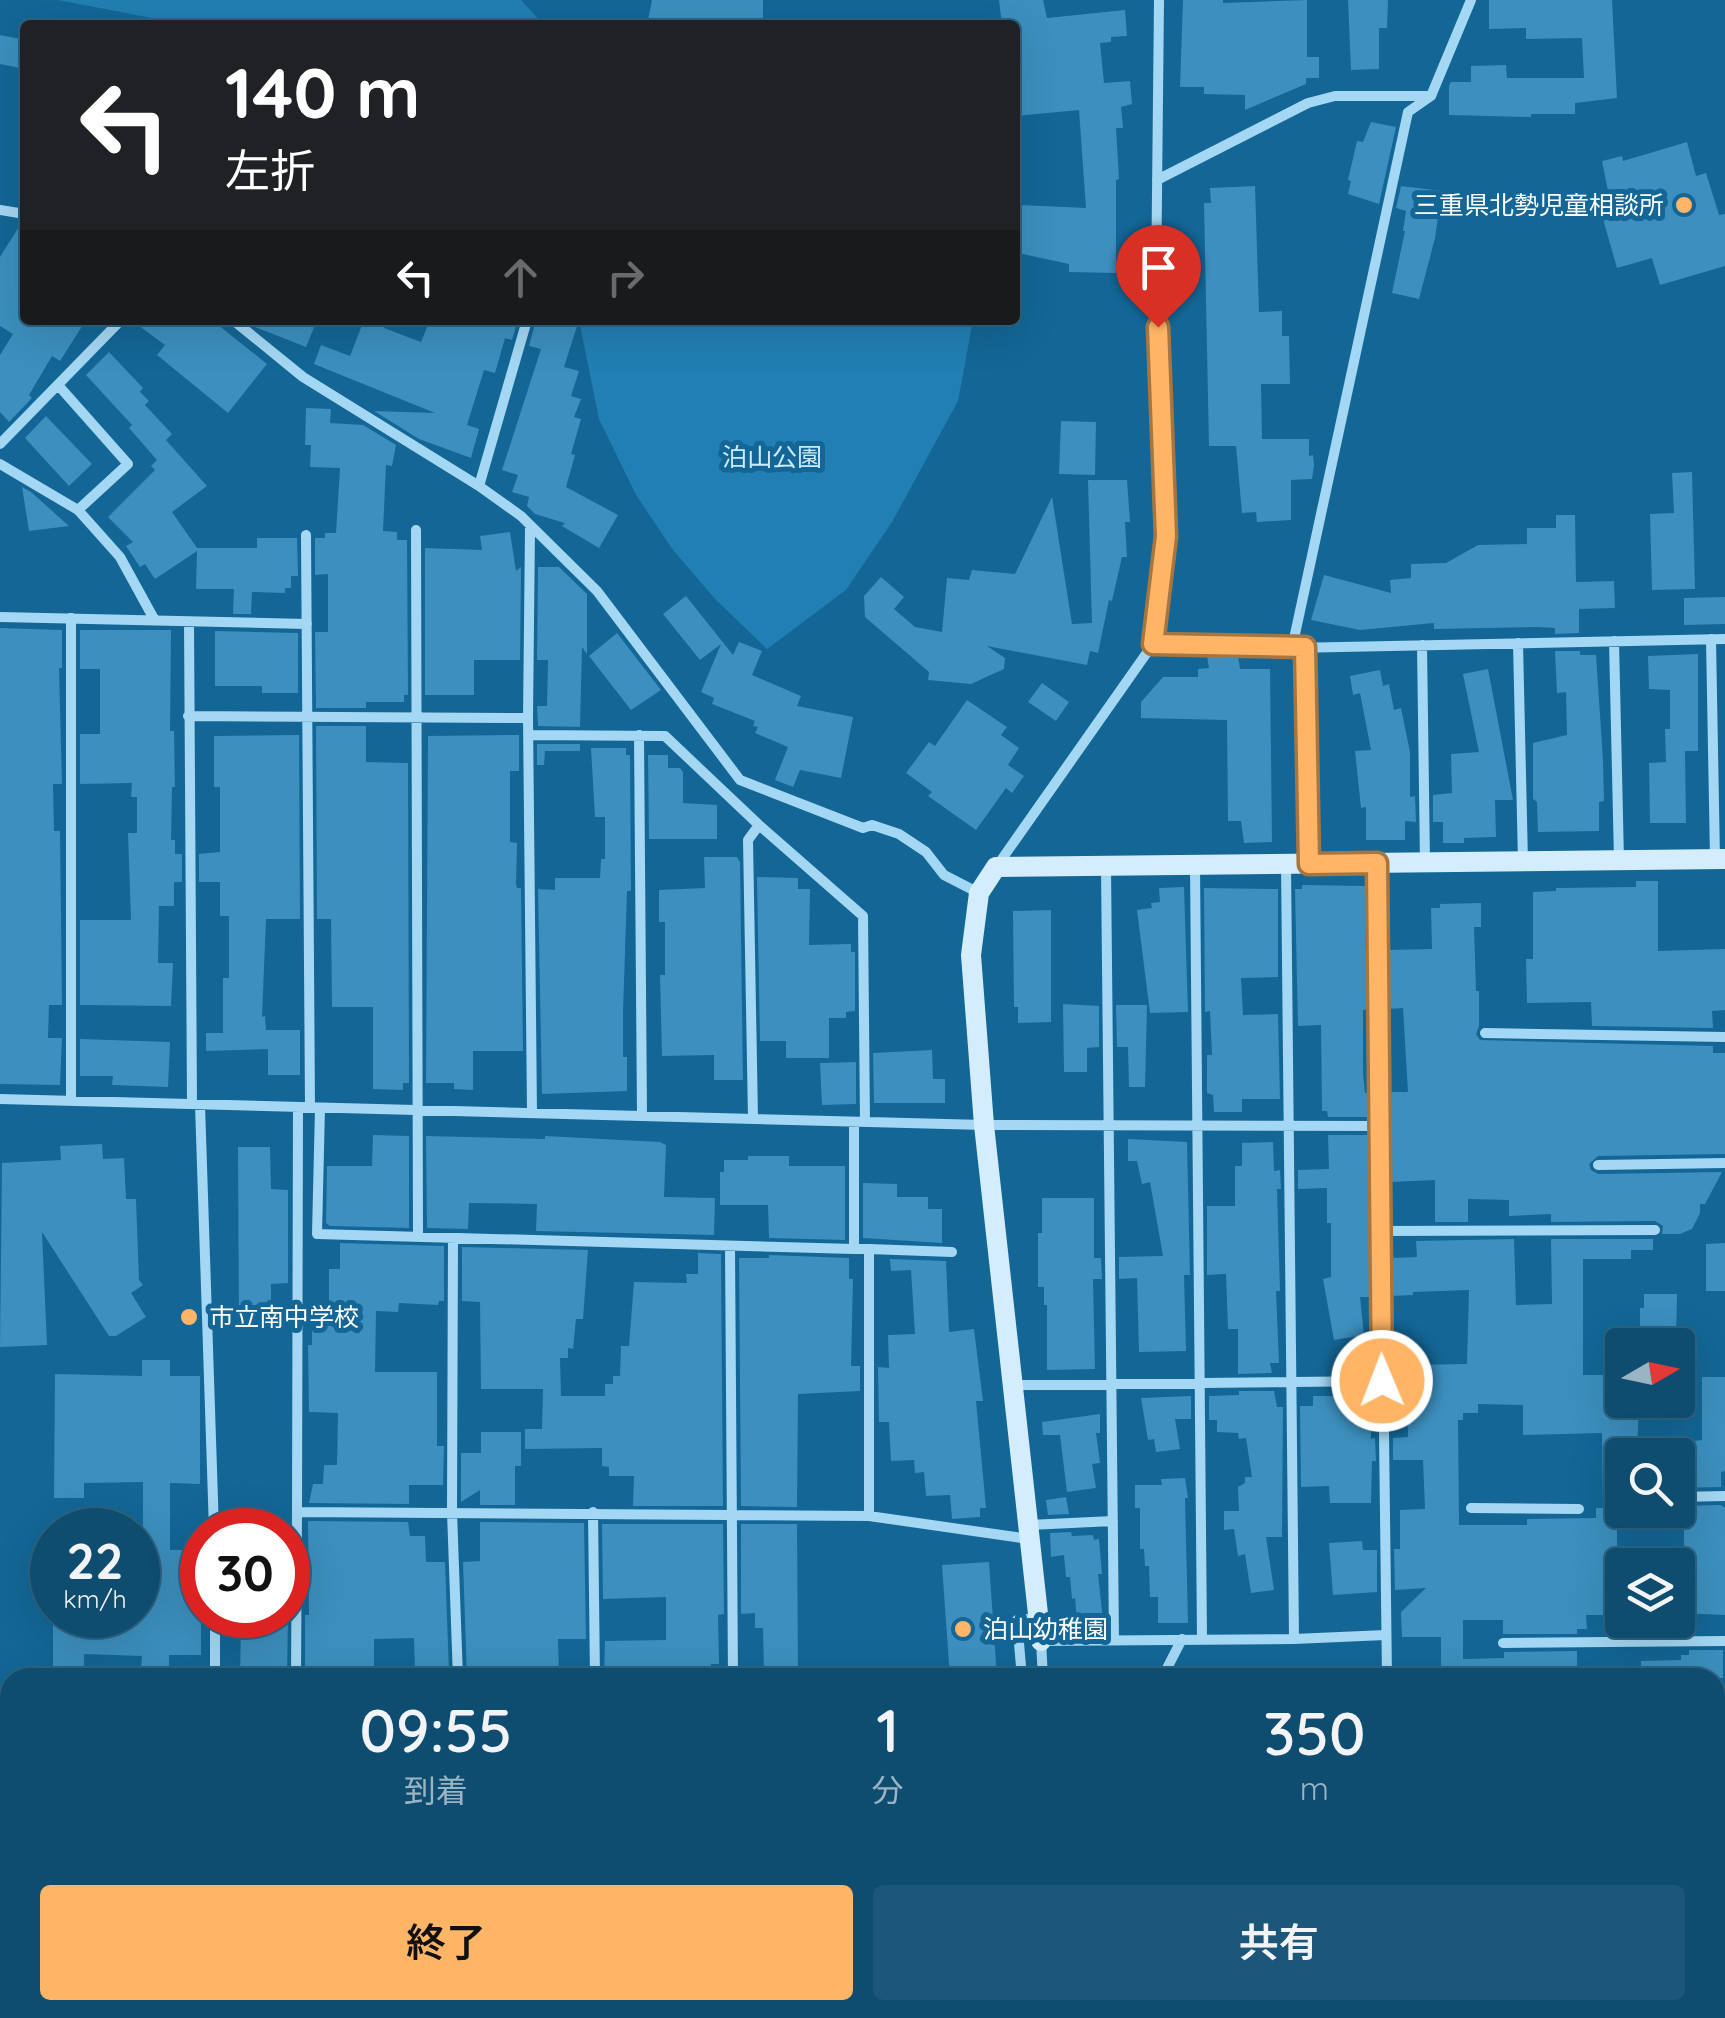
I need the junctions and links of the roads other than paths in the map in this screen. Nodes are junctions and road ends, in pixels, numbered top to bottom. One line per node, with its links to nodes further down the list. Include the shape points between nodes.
1 (1159, 0): 4 (street)
2 (1472, 0): 3 (street)
3 (1431, 96): 4 (street, via 1335,96 1308,103); 27 (street, via 1408,112)
4 (1157, 180): 25 (street, via 1166,536)
5 (116, 325): 8 (street)
6 (239, 325): 11 (street, via 303,376)
7 (526, 325): 11 (street)
8 (58, 385): 9 (street); 12 (street, via 128,464)
9 (0, 444)
10 (0, 464): 12 (street)
11 (479, 486): 13 (street)
12 (78, 510): 18 (street, via 120,557)
13 (530, 528): 31 (street); 45 (street, via 597,592 740,780 863,828 872,824 899,834 944,875)
14 (416, 530): 30 (street)
15 (306, 535): 20 (street)
16 (0, 617): 17 (street)
17 (71, 618): 18 (street); 49 (street)
18 (154, 618): 19 (street)
19 (189, 622): 20 (street); 29 (street)
20 (307, 624): 28 (street)
21 (1711, 639): 22 (street); 23 (street); 35 (street)
22 (1725, 639)
23 (1614, 641): 24 (street); 36 (street)
24 (1518, 643): 26 (street); 38 (street)
25 (1153, 644): 27 (street); 43 (street)
26 (1422, 645): 27 (street); 37 (street)
27 (1299, 647): 41 (street)
28 (306, 715): 29 (street); 30 (street); 52 (street)
29 (188, 716): 50 (street)
30 (417, 717): 31 (street); 53 (street)
31 (528, 718): 32 (street)
32 (529, 735): 33 (street); 54 (street)
33 (639, 736): 34 (street, via 665,736); 55 (street)
34 (759, 825): 56 (street, via 748,840); 57 (street, via 863,916)
35 (1720, 859): 36 (street)
36 (1620, 860): 38 (street)
37 (1424, 862): 38 (street); 39 (street)
38 (1523, 862)
39 (1377, 863): 41 (street); 62 (street)
40 (1286, 864): 41 (street); 42 (street); 61 (street)
41 (1309, 864)
42 (1195, 866): 44 (street); 60 (street)
43 (996, 867): 44 (street); 45 (street)
44 (1106, 867): 59 (street)
45 (979, 893): 58 (street, via 971,955)
46 (1485, 1033): 47 (street)
47 (1725, 1037)
48 (0, 1099): 49 (street)
49 (71, 1101): 50 (street)
50 (196, 1104): 51 (street); 80 (street)
51 (298, 1107): 52 (street); 81 (street)
52 (315, 1108): 53 (street); 67 (street, via 317,1234)
53 (419, 1111): 54 (street); 67 (street)
54 (532, 1113): 55 (street)
55 (642, 1116): 56 (street)
56 (753, 1119): 57 (street)
57 (859, 1122): 58 (street); 70 (street)
58 (984, 1125): 59 (street); 77 (street)
59 (1109, 1126): 60 (street); 75 (street)
60 (1197, 1126): 61 (street); 76 (street)
61 (1290, 1126): 62 (street); 73 (street)
62 (1379, 1126): 66 (street)
63 (1598, 1164): 64 (street)
64 (1725, 1164)
65 (1655, 1230): 66 (street)
66 (1380, 1231): 74 (street)
67 (418, 1238): 68 (street)
68 (452, 1239): 69 (street); 85 (street)
69 (730, 1246): 70 (street); 87 (street)
70 (854, 1248): 71 (street)
71 (869, 1250): 72 (street); 88 (street)
72 (952, 1252)
73 (1290, 1381): 74 (street); 76 (street); 96 (street)
74 (1382, 1381): 92 (street)
75 (1112, 1382): 76 (street); 77 (street); 89 (street)
76 (1201, 1382): 98 (street)
77 (1014, 1384): 90 (street)
78 (1725, 1496): 79 (street)
79 (1695, 1497)
80 (213, 1508)
81 (297, 1508)
82 (1471, 1508): 83 (street)
83 (1579, 1509)
84 (310, 1512): 85 (street)
85 (452, 1512): 86 (street); 104 (street)
86 (593, 1512): 87 (street); 105 (street)
87 (732, 1513): 88 (street); 106 (street)
88 (869, 1516): 90 (street)
89 (1112, 1521): 90 (street); 97 (street)
90 (1030, 1532): 91 (street)
91 (1039, 1618): 99 (street); 107 (street, via 1018,1620)
92 (1385, 1635): 96 (street); 110 (street)
93 (215, 1638): 102 (street)
94 (296, 1638): 103 (street)
95 (1182, 1639): 97 (street); 98 (street); 109 (street)
96 (1294, 1639): 98 (street)
97 (1114, 1640): 99 (street)
98 (1202, 1640)
99 (1041, 1641): 108 (street)
100 (1725, 1641): 101 (street)
101 (1503, 1644)
102 (215, 1668)
103 (296, 1668)
104 (458, 1668)
105 (595, 1668)
106 (732, 1668)
107 (1021, 1668)
108 (1042, 1668)
109 (1167, 1668)
110 (1387, 1668)

